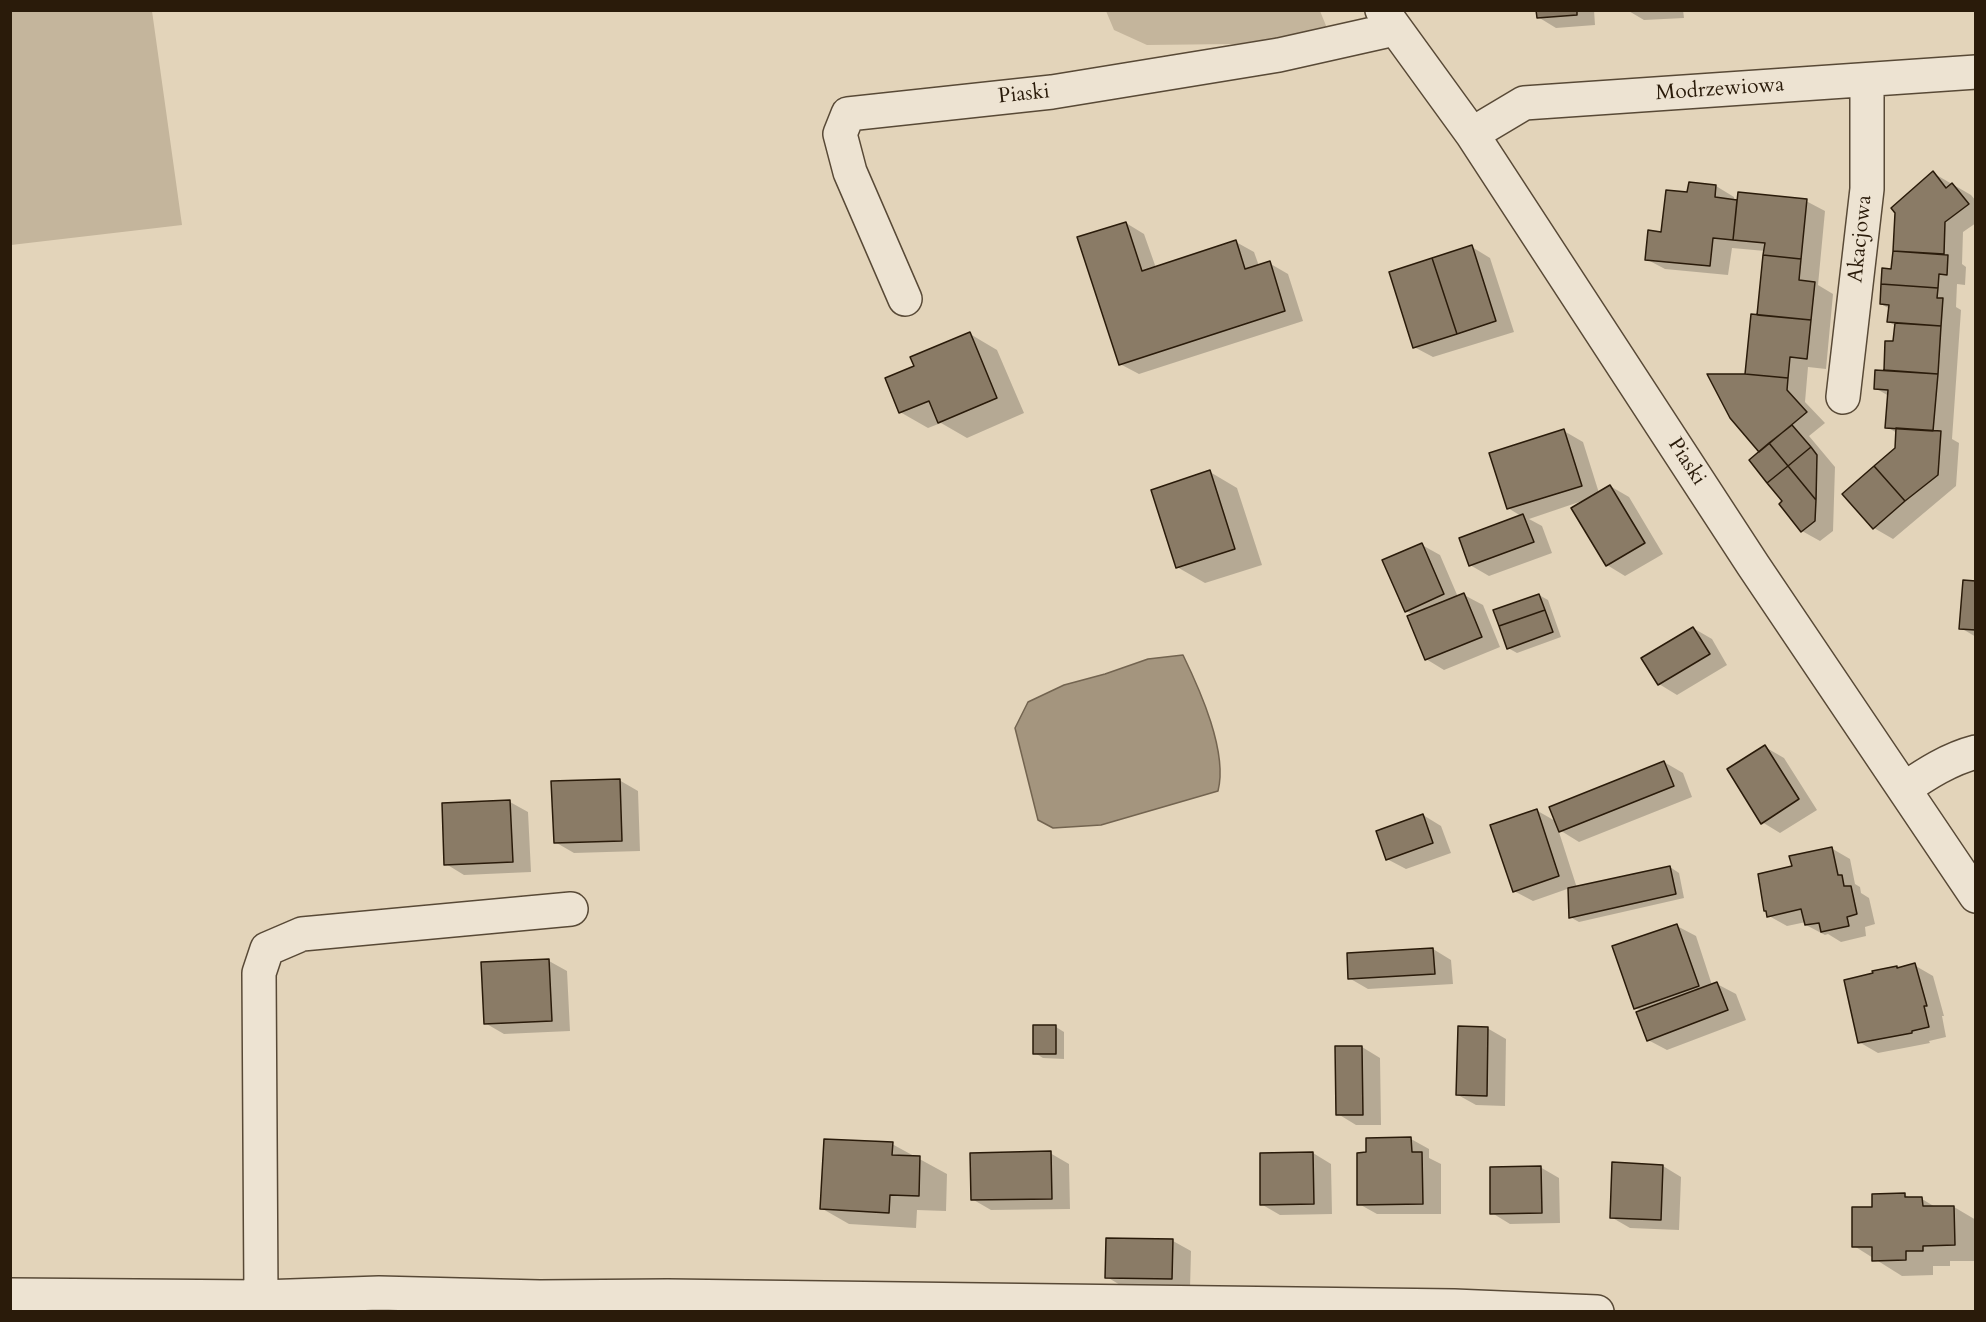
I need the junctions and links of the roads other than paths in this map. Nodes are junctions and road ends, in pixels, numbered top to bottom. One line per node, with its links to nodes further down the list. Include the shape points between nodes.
1 (1389, 20): 4 (street, Piaski); 5 (street, Piaski, via 1279,55 1052,92 848,114 840,134 850,172)
2 (1976, 72): 3 (street, Modrzewiowa)
3 (1868, 80): 4 (street, Modrzewiowa, via 1524,103); 6 (street, Akacjowa, via 1867,189)
4 (1472, 134): 8 (street, Piaski)
5 (905, 299)
6 (1843, 397)
7 (1976, 752): 8 (street, via 1952,760)
8 (1904, 789): 9 (street, Piaski)
9 (1976, 896)
10 (571, 909): 12 (street, via 302,933 267,949 259,973)
11 (10, 1295): 12 (street)
12 (255, 1304): 13 (street, via 379,1293)
13 (1597, 1311)

